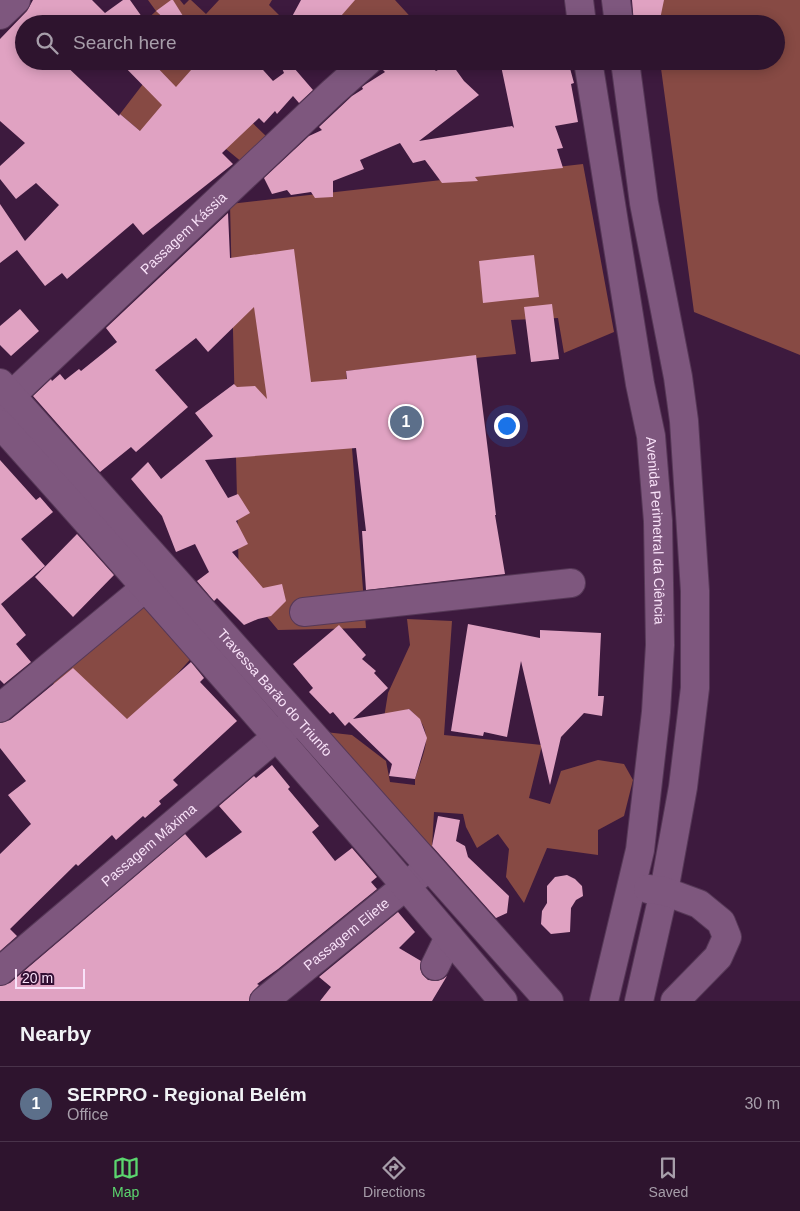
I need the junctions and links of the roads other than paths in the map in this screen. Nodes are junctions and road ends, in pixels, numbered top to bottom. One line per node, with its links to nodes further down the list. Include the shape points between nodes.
1 (16, 0): 4 (street)
2 (579, 0): 5 (street)
3 (616, 0): 6 (street)
4 (0, 15)
5 (581, 15)
6 (618, 15)
7 (358, 70): 10 (street, Passagem Kássia)
8 (589, 70): 20 (street, Avenida Perimetral da Ciência, via 651,436 658,521 660,645 656,712 640,850)
9 (626, 70): 21 (street, via 644,203 684,421 696,591 695,688 683,787)
10 (4, 395): 16 (street, Travessa Barão do Triunfo)
11 (0, 424): 13 (street, Travessa Barão do Triunfo)
12 (571, 583): 14 (street)
13 (146, 587): 15 (street); 17 (street, Travessa Barão do Triunfo)
14 (304, 612)
15 (0, 708)
16 (298, 719): 17 (street, Passagem Máxima); 18 (street, Travessa Barão do Triunfo)
17 (276, 737): 19 (street, Travessa Barão do Triunfo); 24 (street, Passagem Máxima)
18 (429, 867): 19 (street, Passagem Eliete); 27 (street, Travessa Barão do Triunfo)
19 (406, 884): 22 (street, Travessa Barão do Triunfo); 25 (street, Passagem Eliete)
20 (631, 886): 21 (street); 28 (street, Avenida Perimetral da Ciência)
21 (664, 891): 29 (street); 30 (street, via 698,904 721,922 727,937 718,957)
22 (449, 937): 23 (street); 26 (street, Travessa Barão do Triunfo)
23 (435, 966)
24 (0, 971)
25 (264, 1001)
26 (503, 1001)
27 (549, 1001)
28 (604, 1001)
29 (639, 1001)
30 (676, 1001)

